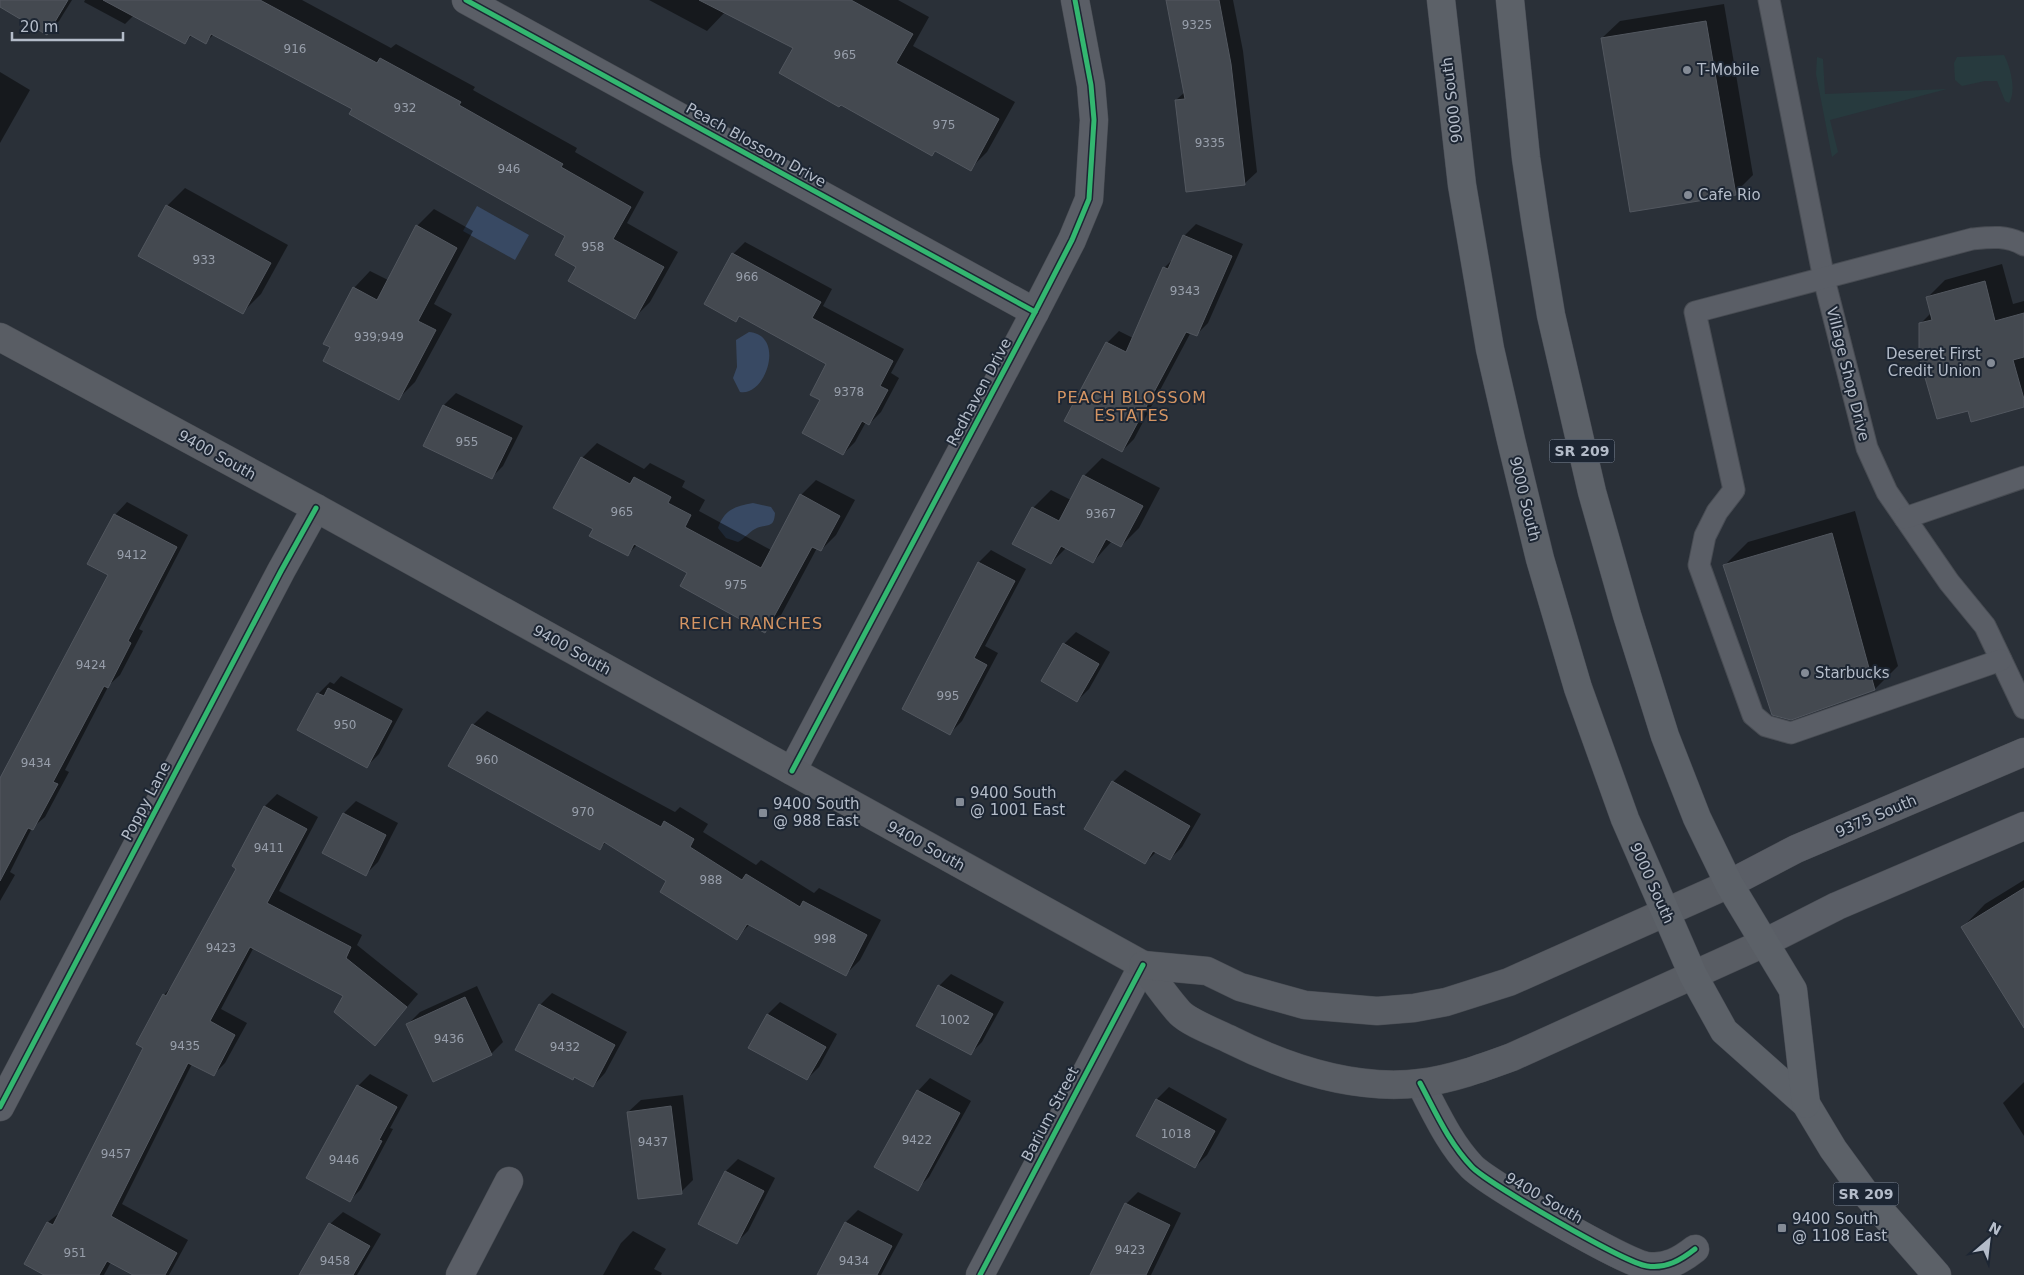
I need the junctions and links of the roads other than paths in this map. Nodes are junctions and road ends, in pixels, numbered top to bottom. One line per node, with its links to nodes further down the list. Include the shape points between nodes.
1 (466, 0): 8 (street, Peach Blossom Drive)
2 (1075, 0): 8 (street, Redhaven Drive, via 1091,85 1094,120 1089,198 1072,240)
3 (1441, 0): 19 (main road, 9000 South / SR 209, via 1462,185 1490,349 1537,550 1578,688 1625,819)
4 (1510, 0): 18 (main road, SR 209, via 1526,158 1551,315 1570,404 1627,614 1666,736 1697,818)
5 (1768, 0): 7 (lane, Village Shop Drive)
6 (2024, 245): 7 (lane, via 2013,238 1972,238)
7 (1824, 279): 12 (lane, Village Shop Drive, via 1867,448 1887,492); 13 (lane, via 1695,312 1734,490 1717,512 1705,536 1699,564 1753,714 1766,726 1791,733)
8 (1035, 312): 16 (street, Redhaven Drive)
9 (0, 337): 11 (main road, 9400 South)
10 (2024, 477): 12 (lane)
11 (316, 508): 16 (main road, 9400 South); 25 (street, Poppy Lane)
12 (1905, 518): 13 (lane, Village Shop Drive, via 1948,582 1985,626)
13 (2002, 660): 14 (lane, Village Shop Drive)
14 (2024, 708)
15 (2024, 752): 18 (street, 9375 South, via 1796,849)
16 (792, 771): 21 (main road, 9400 South)
17 (2024, 826): 20 (street, via 1837,906)
18 (1729, 884): 19 (main road, 9400 South); 20 (main road, SR 209)
19 (1665, 914): 21 (main road, 9400 South, via 1509,982 1446,1002 1414,1008 1377,1011 1305,1005 1240,987 1207,971); 22 (main road, 9000 South / SR 209)
20 (1764, 943): 22 (main road, 9400 South); 24 (main road, SR 209, via 1793,990)
21 (1143, 965): 23 (main road, 9400 South, via 1182,1015 1277,1061 1313,1074 1348,1081 1383,1085); 29 (street, Barium Street)
22 (1693, 975): 23 (main road, 9400 South, via 1512,1058 1473,1072); 24 (main road, SR 209, via 1724,1031)
23 (1420, 1083): 27 (street, 9400 South, via 1461,1155 1502,1189 1634,1263 1673,1264)
24 (1806, 1104): 30 (main road, SR 209, via 1865,1193)
25 (0, 1107)
26 (509, 1181): 28 (street)
27 (1695, 1249)
28 (460, 1275)
29 (980, 1275)
30 (1937, 1275)

